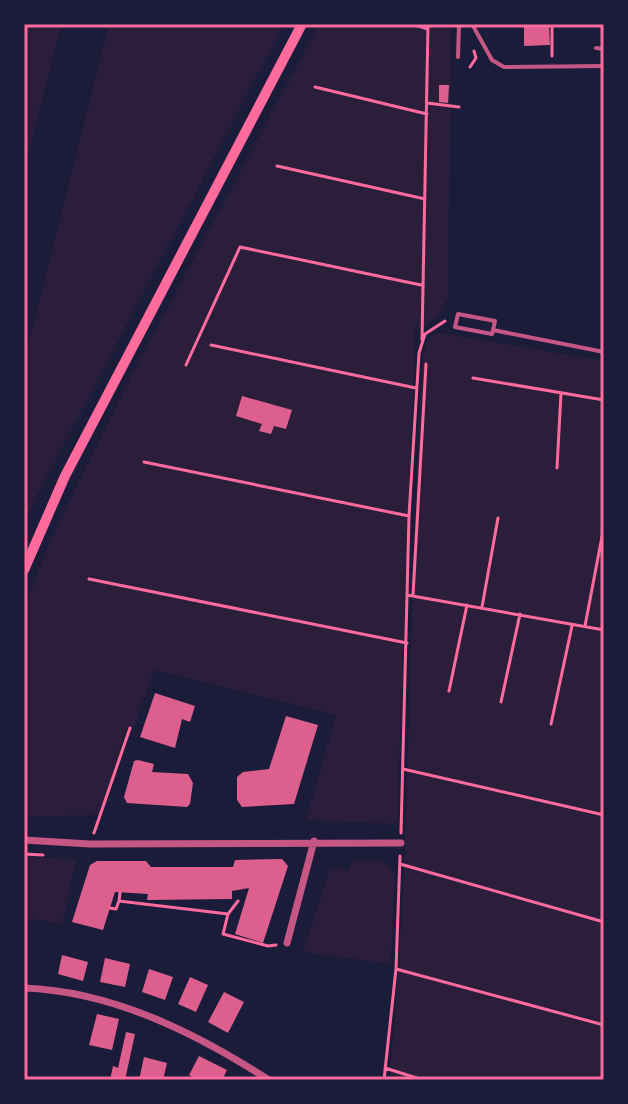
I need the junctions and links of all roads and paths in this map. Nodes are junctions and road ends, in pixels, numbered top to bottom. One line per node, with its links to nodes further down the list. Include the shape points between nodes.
1 (302, 24): 35 (main road, via 65,476)
2 (412, 24): 6 (path)
3 (459, 24): 10 (lane)
4 (472, 24): 11 (lane, via 492,60 504,67)
5 (552, 24): 9 (path)
6 (428, 26): 13 (path)
7 (596, 48): 8 (lane)
8 (604, 49)
9 (552, 56)
10 (458, 57)
11 (604, 66)
12 (315, 87): 15 (path)
13 (427, 103): 14 (path); 15 (path)
14 (459, 107)
15 (427, 114): 17 (path)
16 (277, 166): 17 (path)
17 (425, 199): 18 (path)
18 (421, 285): 21 (path); 25 (path, via 240,247)
19 (456, 320): 20 (lane, via 455,327 492,334); 20 (lane, via 458,314 485,318 495,321); 21 (path, via 438,323)
20 (493, 330): 23 (lane)
21 (422, 340): 27 (path)
22 (211, 345): 27 (path)
23 (604, 352)
24 (426, 364): 38 (path)
25 (186, 365)
26 (473, 378): 28 (path)
27 (416, 388): 32 (path)
28 (561, 393): 29 (path); 31 (path)
29 (604, 400)
30 (144, 462): 32 (path)
31 (557, 468)
32 (409, 516): 37 (path)
33 (498, 518): 40 (path)
34 (604, 526): 43 (path)
35 (24, 570)
36 (89, 579): 45 (path)
37 (407, 595): 38 (path); 45 (path)
38 (413, 595): 39 (path)
39 (467, 605): 40 (path); 46 (path)
40 (482, 607): 41 (path)
41 (520, 614): 42 (path); 47 (path)
42 (573, 624): 43 (path); 48 (path)
43 (585, 626): 44 (path)
44 (604, 630)
45 (407, 643): 50 (path)
46 (449, 691)
47 (501, 702)
48 (551, 724)
49 (130, 728): 55 (path)
50 (403, 769): 51 (path); 54 (path)
51 (604, 815)
52 (24, 840): 55 (street)
53 (314, 841): 54 (street); 55 (street); 65 (street)
54 (401, 843): 58 (path)
55 (90, 844)
56 (24, 854): 57 (path)
57 (47, 855)
58 (400, 864): 64 (path); 66 (path)
59 (120, 893): 60 (path)
60 (119, 901): 62 (path, via 116,909); 63 (path)
61 (238, 901): 63 (path)
62 (110, 908)
63 (228, 914): 65 (path, via 223,934 268,946)
64 (604, 922)
65 (287, 943)
66 (396, 969): 68 (path); 69 (path)
67 (24, 988): 70 (street, via 63,991 165,1022)
68 (604, 1025)
69 (385, 1068): 71 (path); 72 (path)
70 (269, 1080)
71 (384, 1080)
72 (423, 1080)

